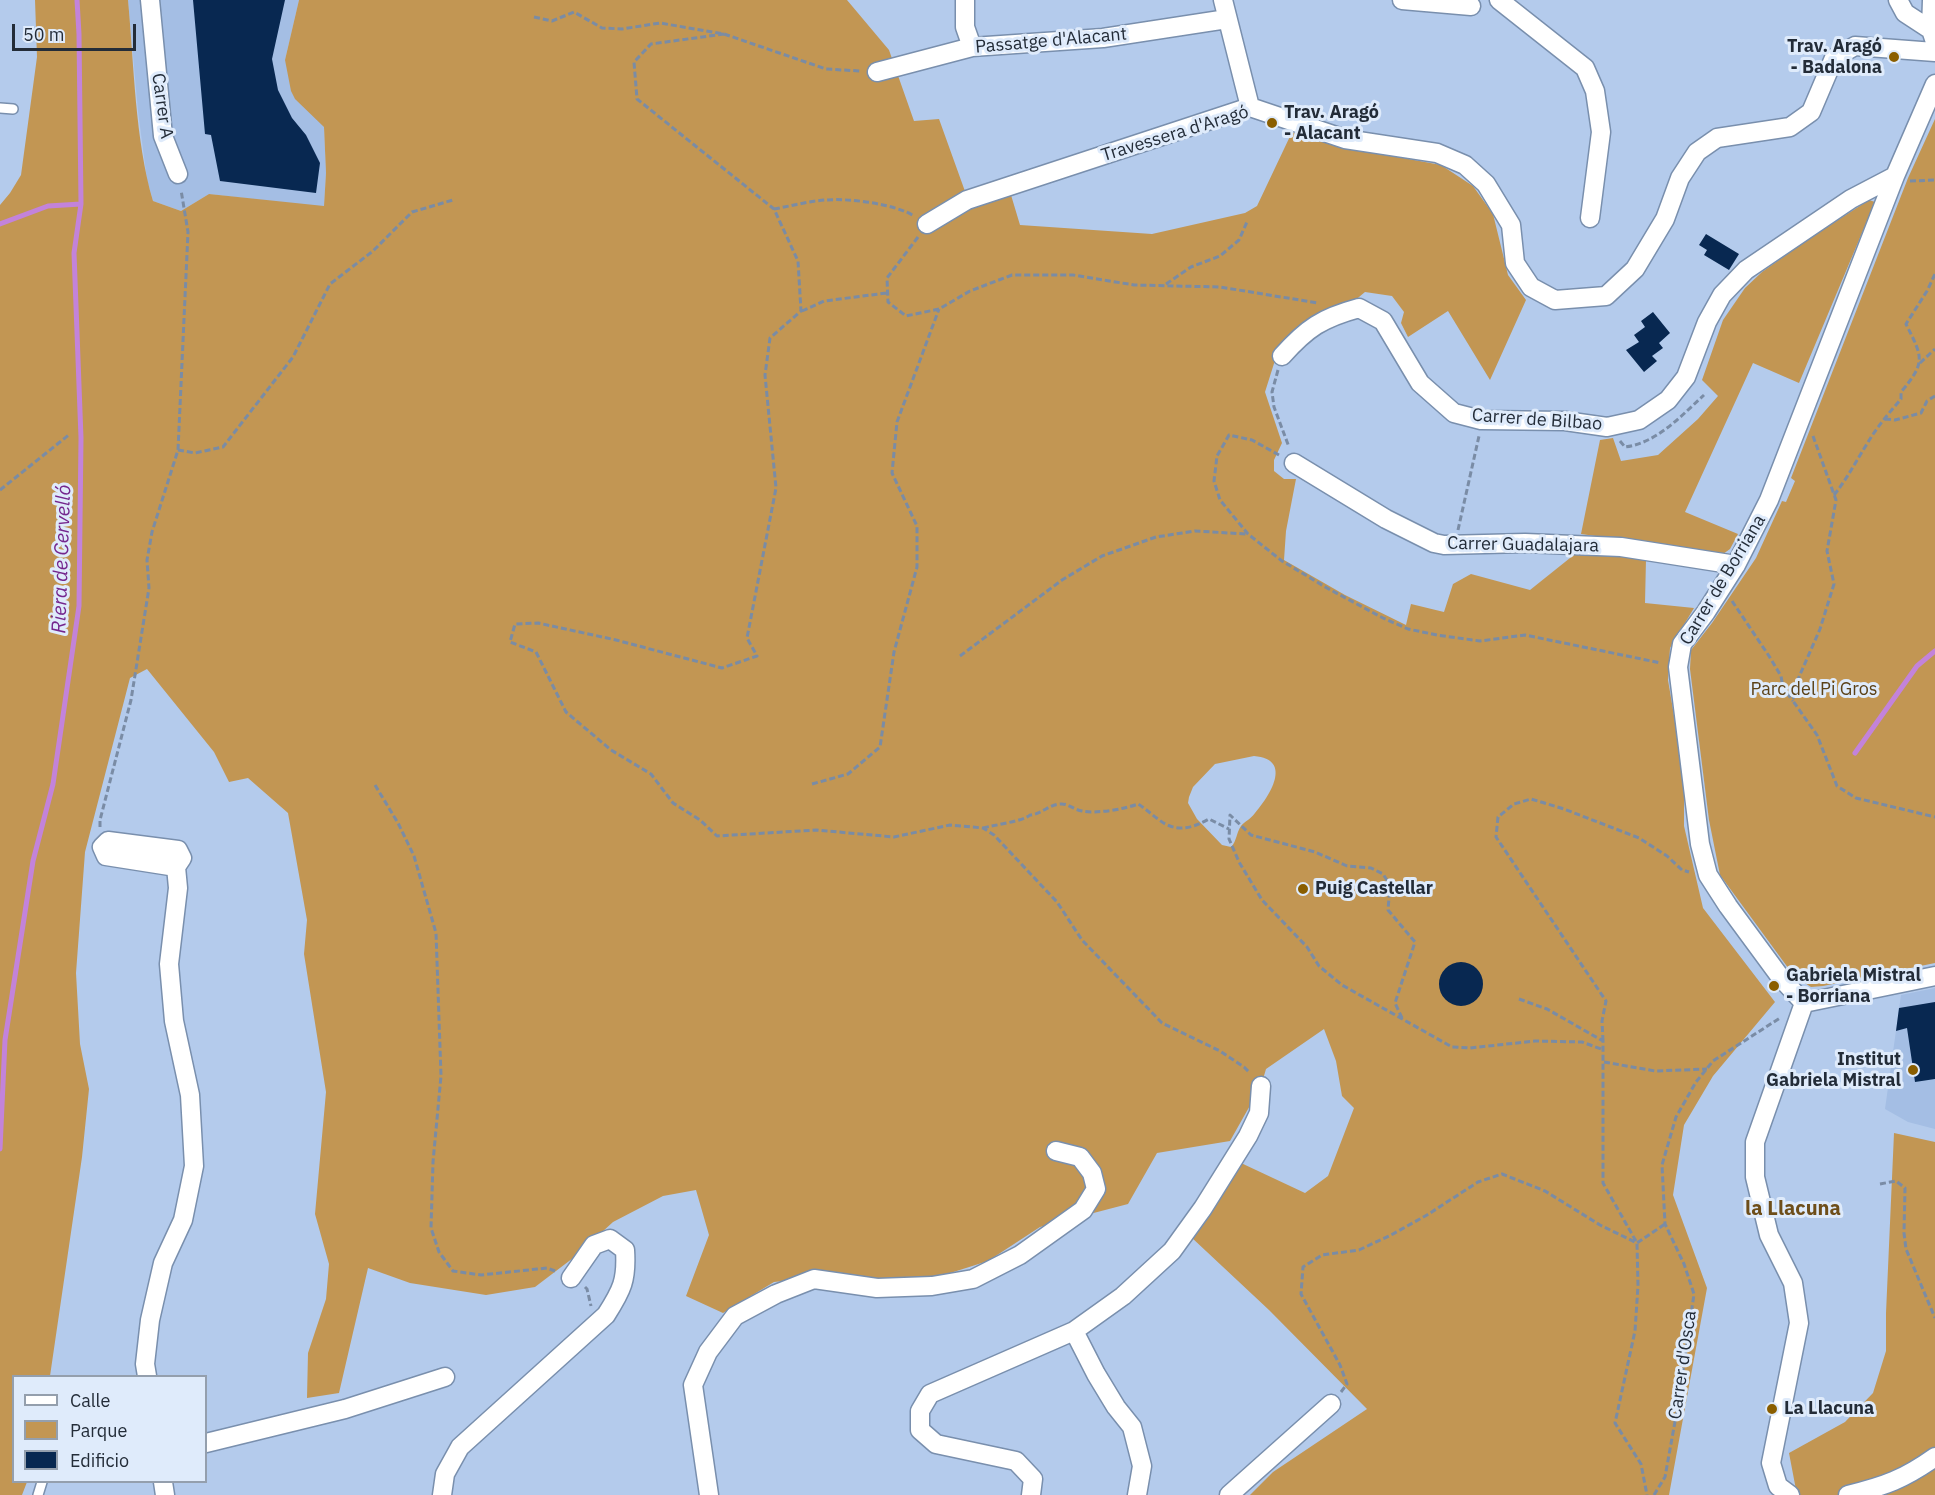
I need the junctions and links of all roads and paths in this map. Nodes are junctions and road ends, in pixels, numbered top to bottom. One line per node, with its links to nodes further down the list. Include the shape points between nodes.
1 (150, 0): 20 (street, Carrer A, via 163,136)
2 (965, 0): 13 (street, via 965,27)
3 (1223, 0): 10 (street)
4 (1406, 0): 8 (street)
5 (1499, 0): 8 (street, via 1485,7); 25 (street, via 1585,68 1595,91 1601,132)
6 (1898, 0): 12 (street, via 1905,13)
7 (1932, 0): 12 (street)
8 (1469, 3)
9 (534, 17): 11 (path, via 552,21 574,12 602,28 660,23)
10 (1227, 19): 13 (street, Passatge d'Alacant, via 1103,39); 17 (street)
11 (724, 34): 15 (path, via 826,69); 24 (path, via 651,44 634,62 638,99)
12 (1933, 35)
13 (972, 47): 15 (street, Passatge d'Alacant)
14 (1935, 52): 17 (street, Travessera d'Aragó, via 1856,46 1834,58 1811,112 1790,128 1718,138 1697,152 1680,178 1665,219 1635,269 1606,296 1555,300 1531,287 1515,263 1511,225 1486,184 1465,165 1437,153 1345,139)
15 (877, 72)
16 (1935, 84): 21 (street, Carrer de Borriana)
17 (1250, 106): 27 (street, Travessera d'Aragó, via 967,200)
18 (0, 108): 19 (lane)
19 (14, 109)
20 (178, 174): 42 (path, via 188,232)
21 (1895, 176): 22 (path, via 1906,181); 35 (street, Carrer de Bilbao, via 1851,198 1746,270 1722,295 1686,377 1668,399 1639,420 1607,427 1565,421 1481,420 1454,413 1420,382 1383,321 1359,308 1319,322); 38 (street, Carrer de Borriana)
22 (1935, 180)
23 (453, 200): 42 (path, via 412,212 373,251 330,284 293,357 223,447 195,453)
24 (774, 209): 27 (path, via 827,200 872,203 904,209); 33 (path, via 798,261)
25 (1590, 218)
26 (1247, 222): 29 (path, via 1239,240 1220,256 1191,267)
27 (927, 224): 30 (path, via 887,278)
28 (1935, 274): 36 (path, via 1906,324)
29 (1165, 285): 31 (path, via 1220,287); 32 (path, via 1134,285 1073,275 1012,275 970,291)
30 (888, 293): 32 (path, via 888,302 906,316); 33 (path, via 824,301)
31 (1326, 304)
32 (939, 309): 53 (path, via 897,422 892,473 917,526 917,567 894,652 880,747 848,774)
33 (801, 311): 56 (path, via 770,338 765,375 776,488 747,638 757,656 722,668 538,623 515,624 510,642 536,652 566,712 611,750 651,774 673,803 717,836 816,830 894,837 950,825)
34 (1935, 349): 36 (path)
35 (1282, 357): 43 (path, via 1272,392)
36 (1920, 363): 39 (path, via 1901,392 1901,399)
37 (1935, 396): 39 (path, via 1921,413 1895,420)
38 (1802, 415): 45 (path); 48 (street, Carrer de Borriana, via 1769,500)
39 (1885, 418): 45 (path)
40 (70, 434): 44 (path)
41 (1479, 436): 47 (path)
42 (178, 450): 58 (path, via 152,532 147,560 149,588 131,700 100,820)
43 (1294, 463): 46 (path, via 1252,440 1229,435 1217,456 1214,481 1220,500); 48 (street, Carrer Guadalajara, via 1434,543 1621,547)
44 (0, 490)
45 (1834, 495): 52 (path, via 1827,551 1834,584 1795,686)
46 (1248, 534): 50 (path, via 1175,534 1102,556 1062,580); 51 (path, via 1282,561 1327,588 1408,629 1480,641 1525,635)
47 (1457, 534)
48 (1736, 565): 49 (street, Carrer de Borriana)
49 (1722, 588): 51 (street, Carrer de Borriana, via 1682,644); 52 (path, via 1769,656)
50 (960, 656)
51 (1678, 667): 59 (street, Carrer de Borriana, via 1700,844)
52 (1793, 701): 55 (path, via 1816,735 1837,786 1856,798)
53 (812, 784)
54 (375, 786): 73 (path, via 414,856 436,933 441,1076 431,1228 439,1252 453,1270 481,1275 547,1268)
55 (1935, 816)
56 (983, 828): 57 (path, via 1025,819 1063,803 1082,811 1138,804 1160,821 1184,830 1209,819); 68 (path, via 1056,902 1082,940 1162,1023 1228,1056)
57 (1229, 829): 63 (path, via 1239,862 1262,900 1307,947 1319,966 1342,985); 63 (path, via 1230,815 1251,835 1383,874 1390,885 1388,910 1415,942 1395,1003)
58 (102, 847): 77 (street, via 106,856 176,867 178,888 169,964 174,1021 190,1095 194,1166 183,1220 163,1263 150,1320)
59 (1708, 875): 62 (street, Carrer de Borriana, via 1781,978); 64 (path, via 1682,870 1639,838 1531,798 1514,804 1498,817 1496,837 1606,1001)
60 (1935, 976): 62 (street)
61 (1519, 999): 64 (path, via 1547,1009)
62 (1804, 1003): 67 (path, Carrer d'Osca, via 1713,1061); 89 (street, via 1755,1142 1755,1177 1769,1235 1793,1283 1799,1323 1771,1463 1778,1486)
63 (1402, 1018): 65 (path, via 1452,1047 1535,1041 1582,1042)
64 (1603, 1041): 65 (path)
65 (1604, 1050): 66 (path)
66 (1604, 1062): 67 (path, via 1655,1071); 72 (path, via 1603,1183)
67 (1707, 1069): 71 (path, Carrer d'Osca, via 1695,1082 1676,1117 1662,1165)
68 (1262, 1086): 76 (street, via 1259,1113 1248,1136 1172,1251 1123,1296)
69 (1056, 1151): 83 (street, via 1080,1157 1092,1173 1096,1189 1083,1210 1020,1255 973,1279 932,1286 877,1288 814,1279 735,1316 708,1352 693,1385)
70 (1880, 1184): 74 (path, via 1896,1181 1905,1188 1906,1249)
71 (1665, 1224): 72 (path); 88 (path, Carrer d'Osca, via 1694,1294 1665,1477)
72 (1637, 1243): 79 (path, via 1545,1191 1502,1174 1478,1182 1418,1220 1359,1250 1322,1255 1303,1267 1302,1294 1347,1384); 87 (path, via 1635,1331 1615,1423 1641,1464)
73 (571, 1278): 75 (path, via 587,1289); 75 (street, via 594,1245 610,1239 625,1250 626,1271 620,1293)
74 (1935, 1318)
75 (595, 1325): 82 (street, via 460,1447 445,1474)
76 (1074, 1331): 84 (street, via 930,1394 920,1411 920,1430 936,1444 1016,1461 1033,1479); 85 (street, via 1096,1374 1132,1427 1142,1466)
77 (147, 1375)
78 (445, 1377): 80 (street, via 345,1409)
79 (1331, 1404): 86 (street)
80 (207, 1443)
81 (1935, 1457): 90 (street, via 1883,1487)
82 (442, 1495)
83 (709, 1495)
84 (1031, 1495)
85 (1137, 1495)
86 (1229, 1495)
87 (1647, 1495)
88 (1654, 1495)
89 (1790, 1495)
90 (1848, 1495)

